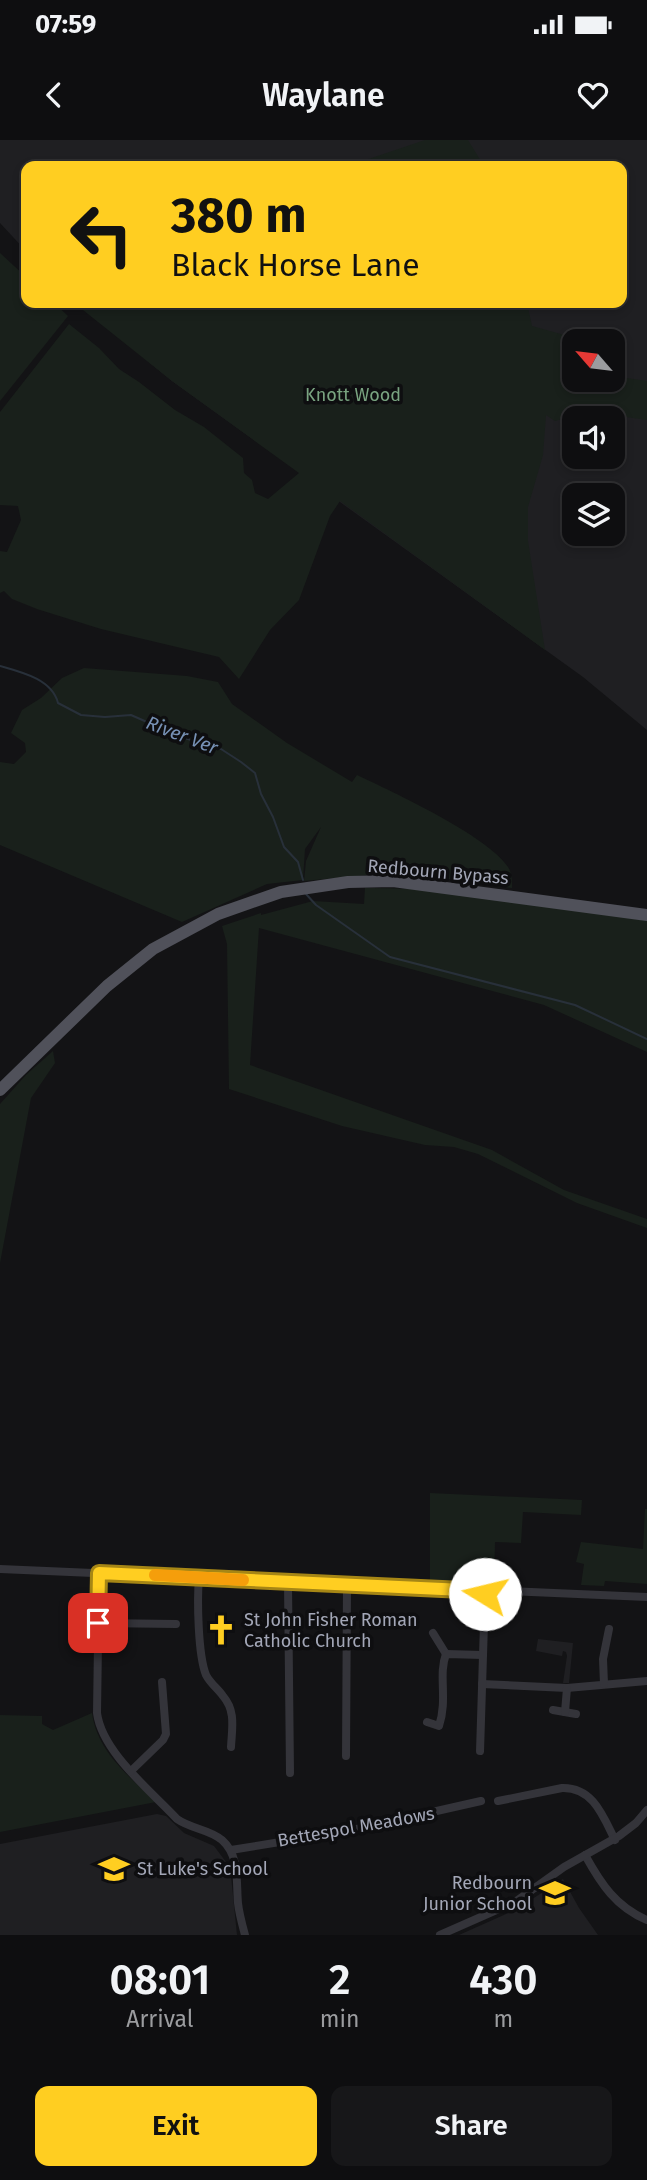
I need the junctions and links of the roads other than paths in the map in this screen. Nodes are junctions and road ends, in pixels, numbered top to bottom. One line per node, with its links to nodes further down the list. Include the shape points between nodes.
1 (647, 915): 2 (main road, Redbourn Bypass, via 393,881 348,881 281,892 218,914 153,949 107,986)
2 (0, 1090)
3 (0, 1569): 4 (street)
4 (99, 1573): 5 (street); 10 (street)
5 (199, 1578): 6 (street); 25 (street, via 204,1669 230,1705)
6 (288, 1583): 7 (street); 31 (street)
7 (347, 1586): 8 (street); 29 (street)
8 (485, 1591): 9 (street); 15 (street)
9 (647, 1597)
10 (98, 1623): 11 (street); 30 (street, via 97,1718 110,1746)
11 (176, 1624)
12 (608, 1629): 19 (street)
13 (433, 1633): 14 (street)
14 (446, 1654): 15 (street); 24 (street, via 443,1714 439,1726)
15 (483, 1655): 18 (street)
16 (647, 1681): 19 (street)
17 (162, 1682): 30 (street, via 166,1734)
18 (482, 1684): 20 (street); 28 (street)
19 (604, 1684): 20 (street)
20 (567, 1688): 22 (street)
21 (553, 1710): 22 (street)
22 (565, 1712): 23 (street)
23 (576, 1714)
24 (427, 1723)
25 (231, 1737): 26 (street); 27 (street)
26 (243, 1737)
27 (231, 1747)
28 (480, 1751)
29 (346, 1756)
30 (131, 1771): 36 (street, via 177,1819 213,1835)
31 (290, 1773)
32 (481, 1801): 36 (street, Bettespol Meadows)
33 (498, 1801): 35 (street, via 573,1788 596,1803)
34 (647, 1810): 35 (street)
35 (615, 1840): 37 (street)
36 (231, 1850): 39 (street)
37 (585, 1855): 38 (street, via 606,1891); 40 (street, via 507,1906)
38 (647, 1920)
39 (245, 1935)
40 (440, 1935)

